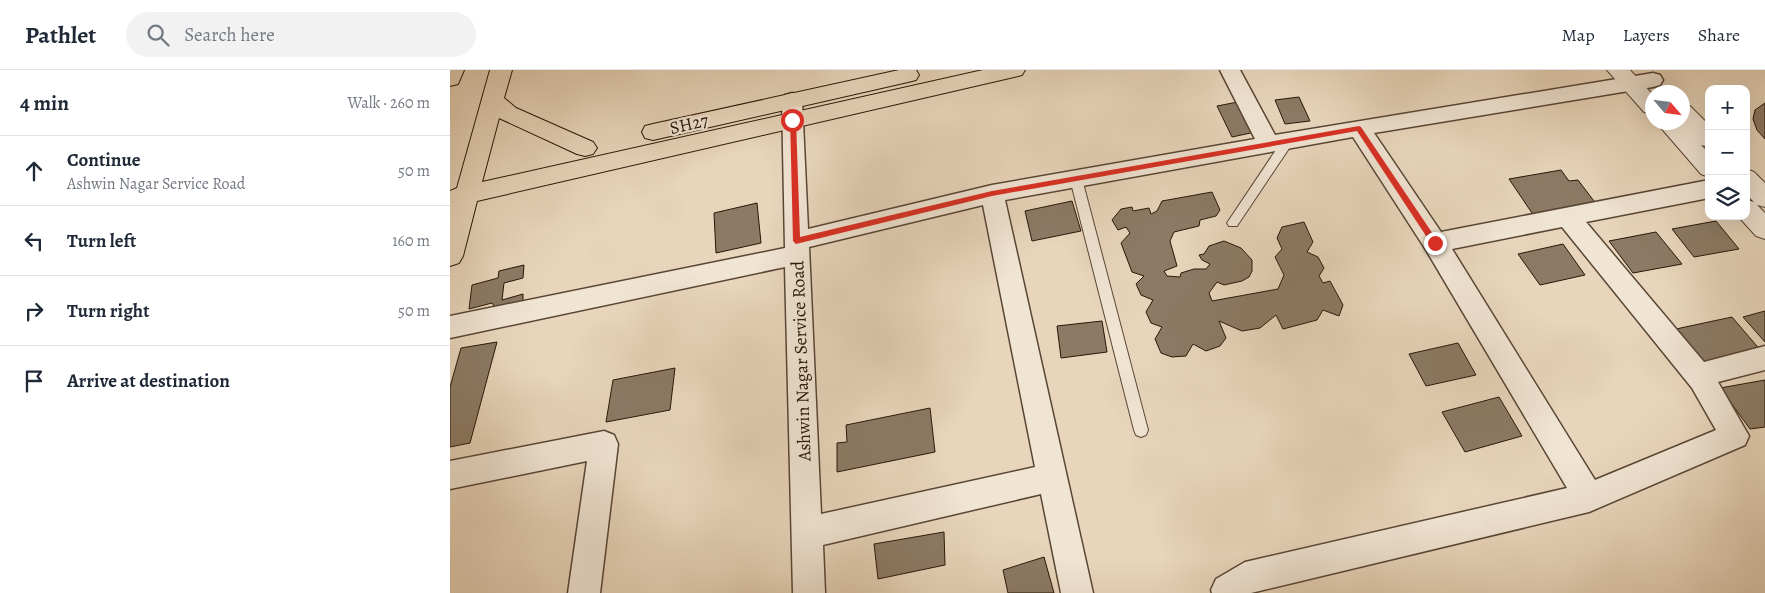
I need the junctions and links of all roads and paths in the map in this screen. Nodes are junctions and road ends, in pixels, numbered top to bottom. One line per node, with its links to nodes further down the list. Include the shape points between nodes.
1 (453, 70): 6 (main road)
2 (501, 70): 8 (main road)
3 (930, 70): 9 (main road, SH27 / SH27)
4 (1014, 70): 9 (main road)
5 (1230, 70): 14 (street)
6 (450, 78)
7 (1642, 79): 11 (street)
8 (493, 100): 15 (main road, via 508,113); 18 (main road)
9 (792, 110): 15 (main road, SH27 / SH27); 18 (main road); 26 (street, Ashwin Nagar Service Road)
10 (1690, 119): 13 (street)
11 (1359, 128): 14 (street); 25 (street)
12 (1674, 130): 16 (street)
13 (1705, 135)
14 (1279, 143): 17 (street); 23 (lane)
15 (585, 148): 18 (main road, SH27 / SH27)
16 (1705, 164)
17 (1076, 179): 20 (street); 31 (lane)
18 (460, 187): 27 (main road)
19 (1705, 190): 22 (street)
20 (992, 194): 26 (street); 33 (street)
21 (1750, 213): 24 (street)
22 (1567, 216): 25 (street); 30 (street)
23 (1234, 223)
24 (1765, 229)
25 (1435, 243): 34 (street)
26 (797, 248): 28 (street); 35 (street, Ashwin Nagar Service Road)
27 (450, 256)
28 (450, 327)
29 (1765, 358): 30 (street)
30 (1698, 375): 34 (street, via 1735,436)
31 (1141, 430)
32 (450, 475): 36 (street, via 604,444)
33 (1052, 477): 35 (street); 38 (street)
34 (1589, 497): 39 (street, via 1245,578)
35 (807, 533): 37 (street, Ashwin Nagar Service Road)
36 (584, 593)
37 (809, 593)
38 (1077, 593)
39 (1228, 593)

